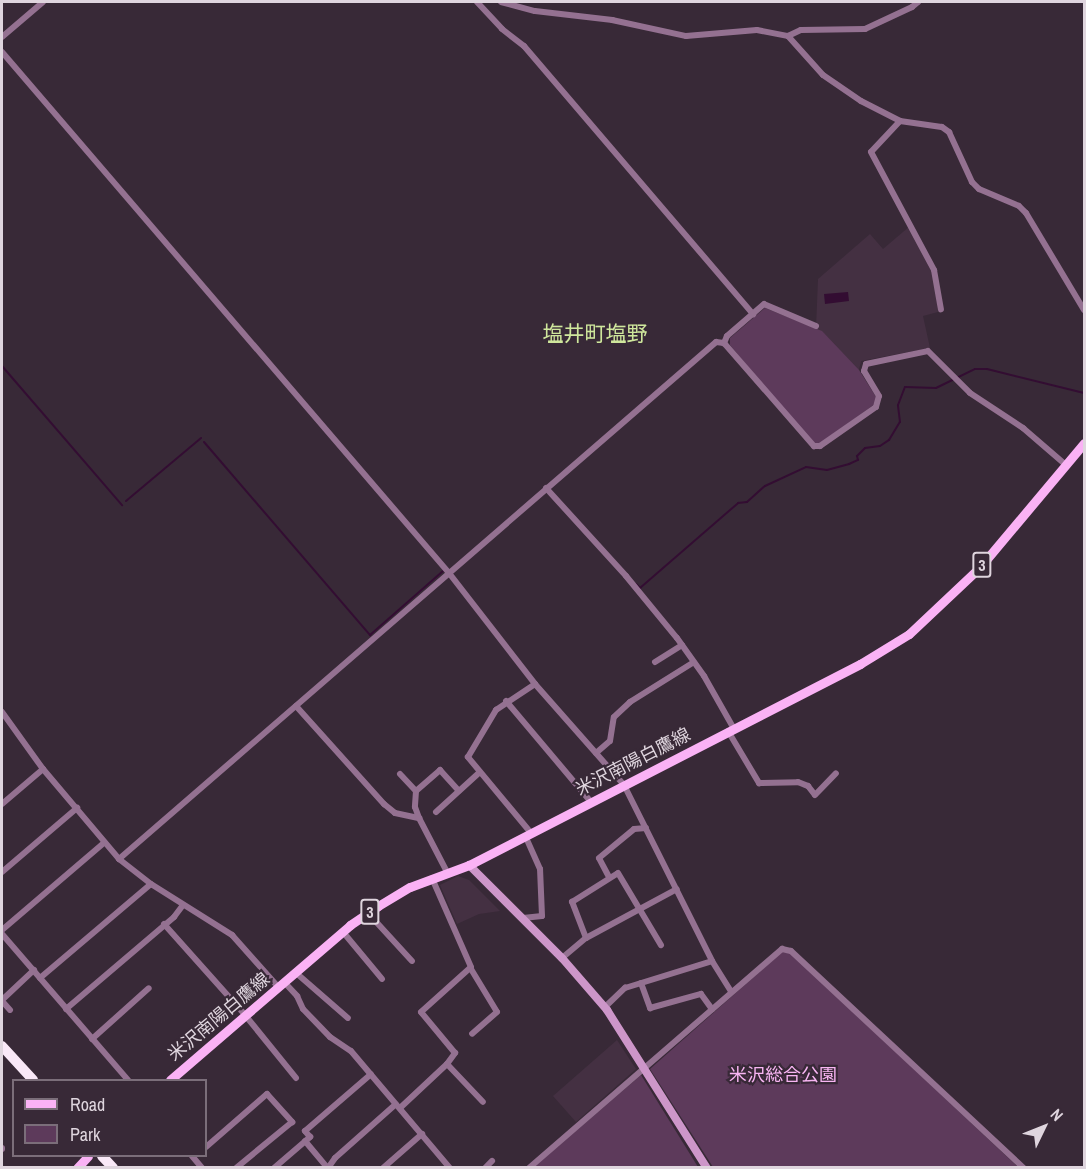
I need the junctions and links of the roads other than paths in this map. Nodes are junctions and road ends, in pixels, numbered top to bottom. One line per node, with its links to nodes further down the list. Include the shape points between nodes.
1 (43, 2): 6 (street)
2 (477, 2): 11 (street, via 524,46)
3 (501, 2): 5 (street, via 686,36 758,30)
4 (918, 2): 5 (street, via 865,29 801,30)
5 (788, 36): 8 (street, via 834,84)
6 (2, 37)
7 (2, 52): 17 (street)
8 (900, 121): 9 (street, via 871,153 934,270); 10 (street, via 942,127 950,132 972,182 1026,213)
9 (941, 309)
10 (1084, 310)
11 (753, 314): 12 (street, via 764,304); 13 (street)
12 (816, 326)
13 (724, 343): 15 (street, via 814,446 820,446 876,407 879,396 864,371 866,364 927,351 970,393 1023,428); 16 (street, via 716,342)
14 (1084, 443): 15 (main road, 米沢南陽白鷹線 / 3)
15 (1066, 465): 25 (main road, 米沢南陽白鷹線 / 3, via 980,567 909,634 860,664)
16 (546, 488): 17 (street); 18 (street)
17 (449, 573): 21 (street); 23 (street)
18 (682, 645): 19 (street); 20 (street)
19 (655, 662)
20 (694, 662): 25 (street); 26 (street, via 630,702 614,717 610,741)
21 (535, 684): 22 (street); 26 (street)
22 (506, 701): 28 (street, via 496,710 468,758); 34 (street)
23 (296, 706): 38 (street, via 384,804 395,813); 42 (street)
24 (2, 712): 27 (street)
25 (731, 730): 29 (street, via 759,783 804,783 815,795); 31 (main road, 米沢南陽白鷹線 / 3)
26 (596, 753): 31 (street)
27 (43, 769): 35 (street); 36 (street)
28 (480, 772): 33 (street); 40 (street)
29 (836, 772)
30 (400, 774): 32 (street)
31 (624, 785): 34 (main road, 米沢南陽白鷹線 / 3); 39 (street)
32 (416, 791): 33 (street, via 440,770); 38 (street)
33 (459, 791): 37 (street)
34 (591, 802): 40 (main road, 米沢南陽白鷹線 / 3)
35 (2, 804)
36 (77, 808): 41 (street); 44 (street)
37 (436, 812)
38 (419, 818): 45 (street)
39 (646, 828): 46 (street, via 634,829 598,858); 49 (street)
40 (528, 835): 43 (main road, 米沢南陽白鷹線 / 3); 53 (street, via 540,869 542,916)
41 (105, 842): 42 (street); 55 (street)
42 (119, 859): 48 (street)
43 (469, 865): 45 (main road, 米沢南陽白鷹線 / 3); 53 (street)
44 (2, 872)
45 (447, 872): 47 (main road, 米沢南陽白鷹線 / 3)
46 (609, 877): 51 (street, via 618,873); 57 (street, via 572,902)
47 (432, 879): 52 (main road, 米沢南陽白鷹線 / 3, via 410,887); 62 (street)
48 (151, 884): 50 (street); 65 (street)
49 (677, 890): 51 (street); 61 (street)
50 (183, 905): 54 (street); 68 (street, via 232,935)
51 (641, 909): 57 (street); 58 (street)
52 (368, 913): 56 (main road, 米沢南陽白鷹線 / 3); 60 (street)
53 (523, 918): 59 (street)
54 (164, 924): 73 (street); 76 (street)
55 (2, 932): 63 (street)
56 (343, 932): 64 (main road, 米沢南陽白鷹線 / 3); 66 (street)
57 (586, 938): 59 (street)
58 (661, 945)
59 (562, 958): 72 (street)
60 (412, 961)
61 (712, 962): 67 (street); 70 (street)
62 (471, 969): 78 (street, via 497,1012); 81 (street, via 421,1012 454,1053)
63 (34, 970): 65 (street); 71 (street)
64 (295, 972): 68 (main road, 米沢南陽白鷹線 / 3); 77 (street)
65 (40, 978): 73 (street)
66 (382, 979)
67 (641, 983): 72 (street, via 625,988); 74 (street, via 650,1008 701,994)
68 (282, 986): 76 (main road, 米沢南陽白鷹線 / 3); 83 (street, via 297,996 303,1010 351,1051)
69 (150, 988): 79 (street)
70 (731, 992): 74 (street); 102 (street, via 782,949 791,951)
71 (2, 1001): 75 (street)
72 (605, 1007): 82 (street)
73 (66, 1009): 79 (street)
74 (712, 1009): 82 (street)
75 (10, 1010)
76 (245, 1016): 84 (street); 87 (main road, 米沢南陽白鷹線 / 3)
77 (348, 1018)
78 (472, 1034)
79 (92, 1039): 86 (street)
80 (2, 1046): 85 (highway)
81 (447, 1064): 88 (street); 89 (street)
82 (644, 1067): 100 (street); 101 (street)
83 (371, 1074): 89 (street); 91 (street, via 305,1131 310,1137)
84 (296, 1078)
85 (32, 1079)
86 (127, 1079)
87 (172, 1079)
88 (483, 1102)
89 (398, 1106): 90 (street); 94 (street)
90 (422, 1134): 97 (street); 98 (street)
91 (305, 1141): 94 (street); 96 (street)
92 (207, 1146): 95 (street, via 267,1094 292,1122)
93 (492, 1161): 99 (street)
94 (331, 1166)
95 (236, 1167)
96 (274, 1167)
97 (383, 1167)
98 (450, 1167)
99 (485, 1167)
100 (529, 1167)
101 (707, 1167)
102 (1024, 1167)

